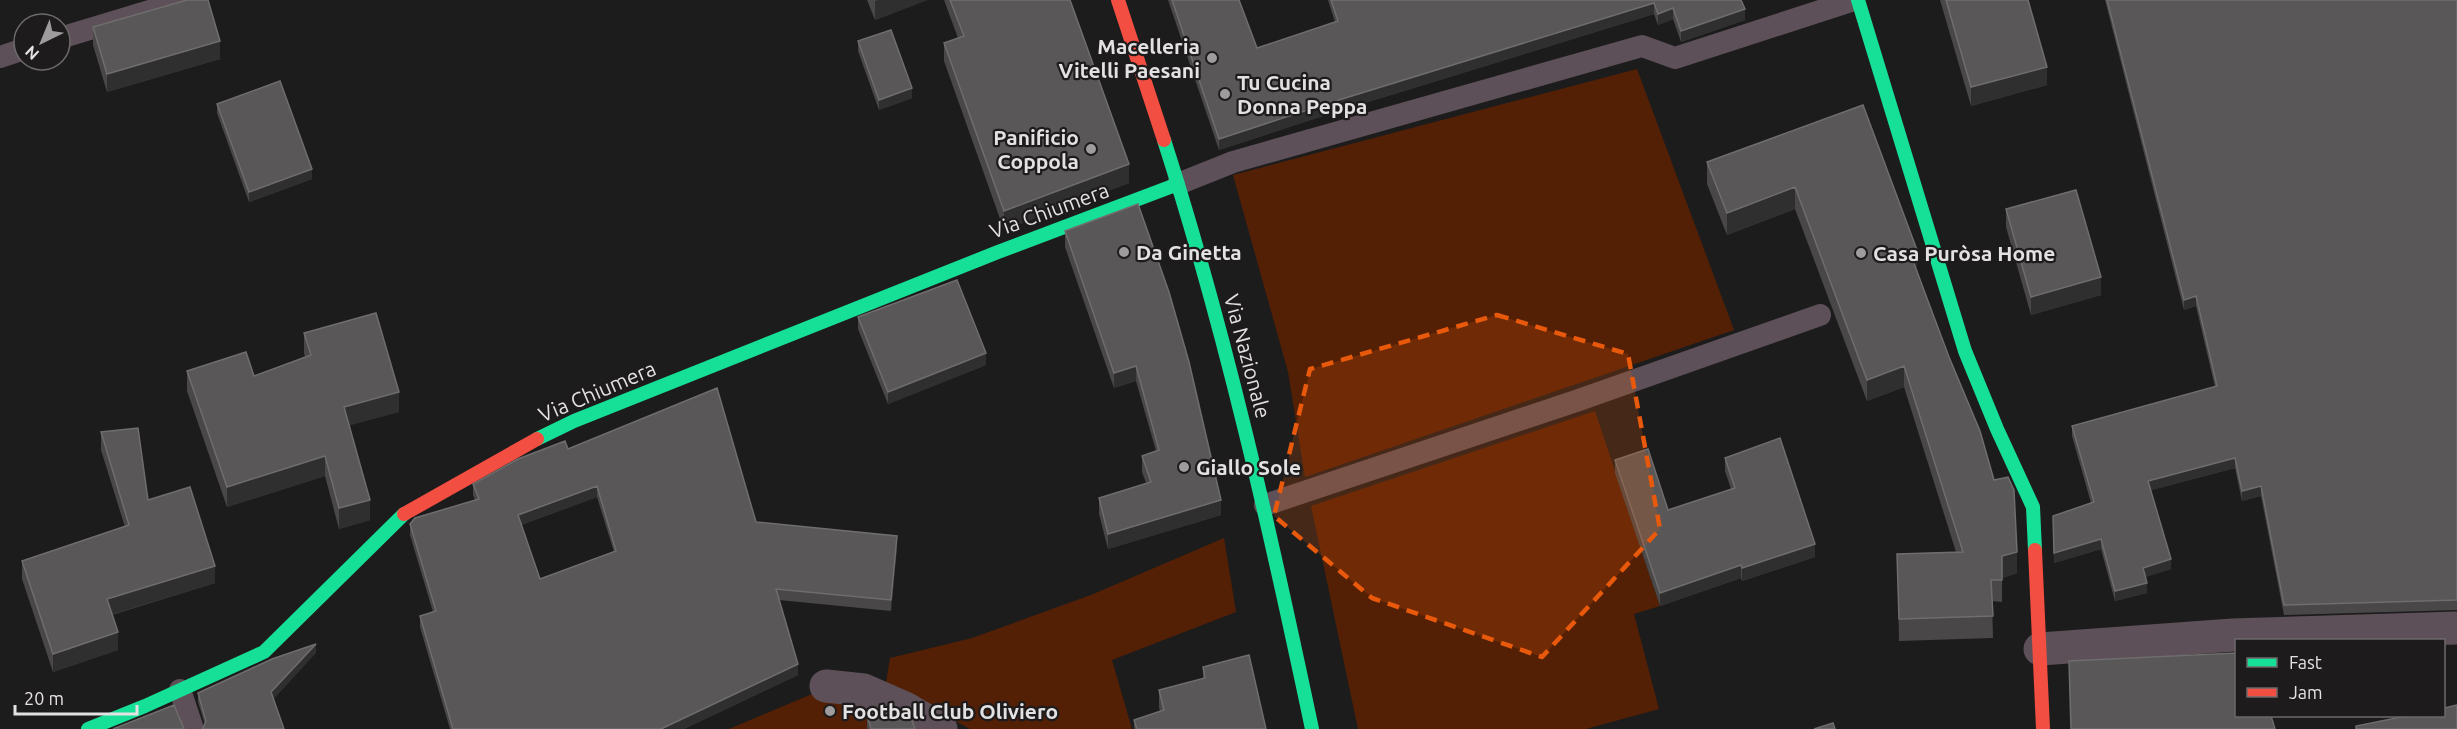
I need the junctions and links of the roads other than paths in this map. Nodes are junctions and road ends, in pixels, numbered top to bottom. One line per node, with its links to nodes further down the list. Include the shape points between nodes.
1 (186, 0): 4 (lane)
2 (1118, 0): 5 (street, Via Nazionale)
3 (1856, 0): 5 (lane, via 1675,58 1642,46 1233,162); 9 (street, via 1965,351 2033,507)
4 (72, 34)
5 (1178, 184): 7 (street, Via Nazionale, via 1224,340); 11 (street, Via Chiumera, via 574,421 516,449 408,510 264,652)
6 (1820, 315): 7 (lane)
7 (1265, 505): 15 (street, Via Nazionale)
8 (2457, 628): 9 (street, via 2233,635)
9 (2040, 649): 16 (street)
10 (826, 686): 14 (street, via 864,690)
11 (180, 690): 12 (street, Via Chiumera); 13 (lane)
12 (88, 729)
13 (193, 729)
14 (941, 729)
15 (1312, 729)
16 (2043, 729)

